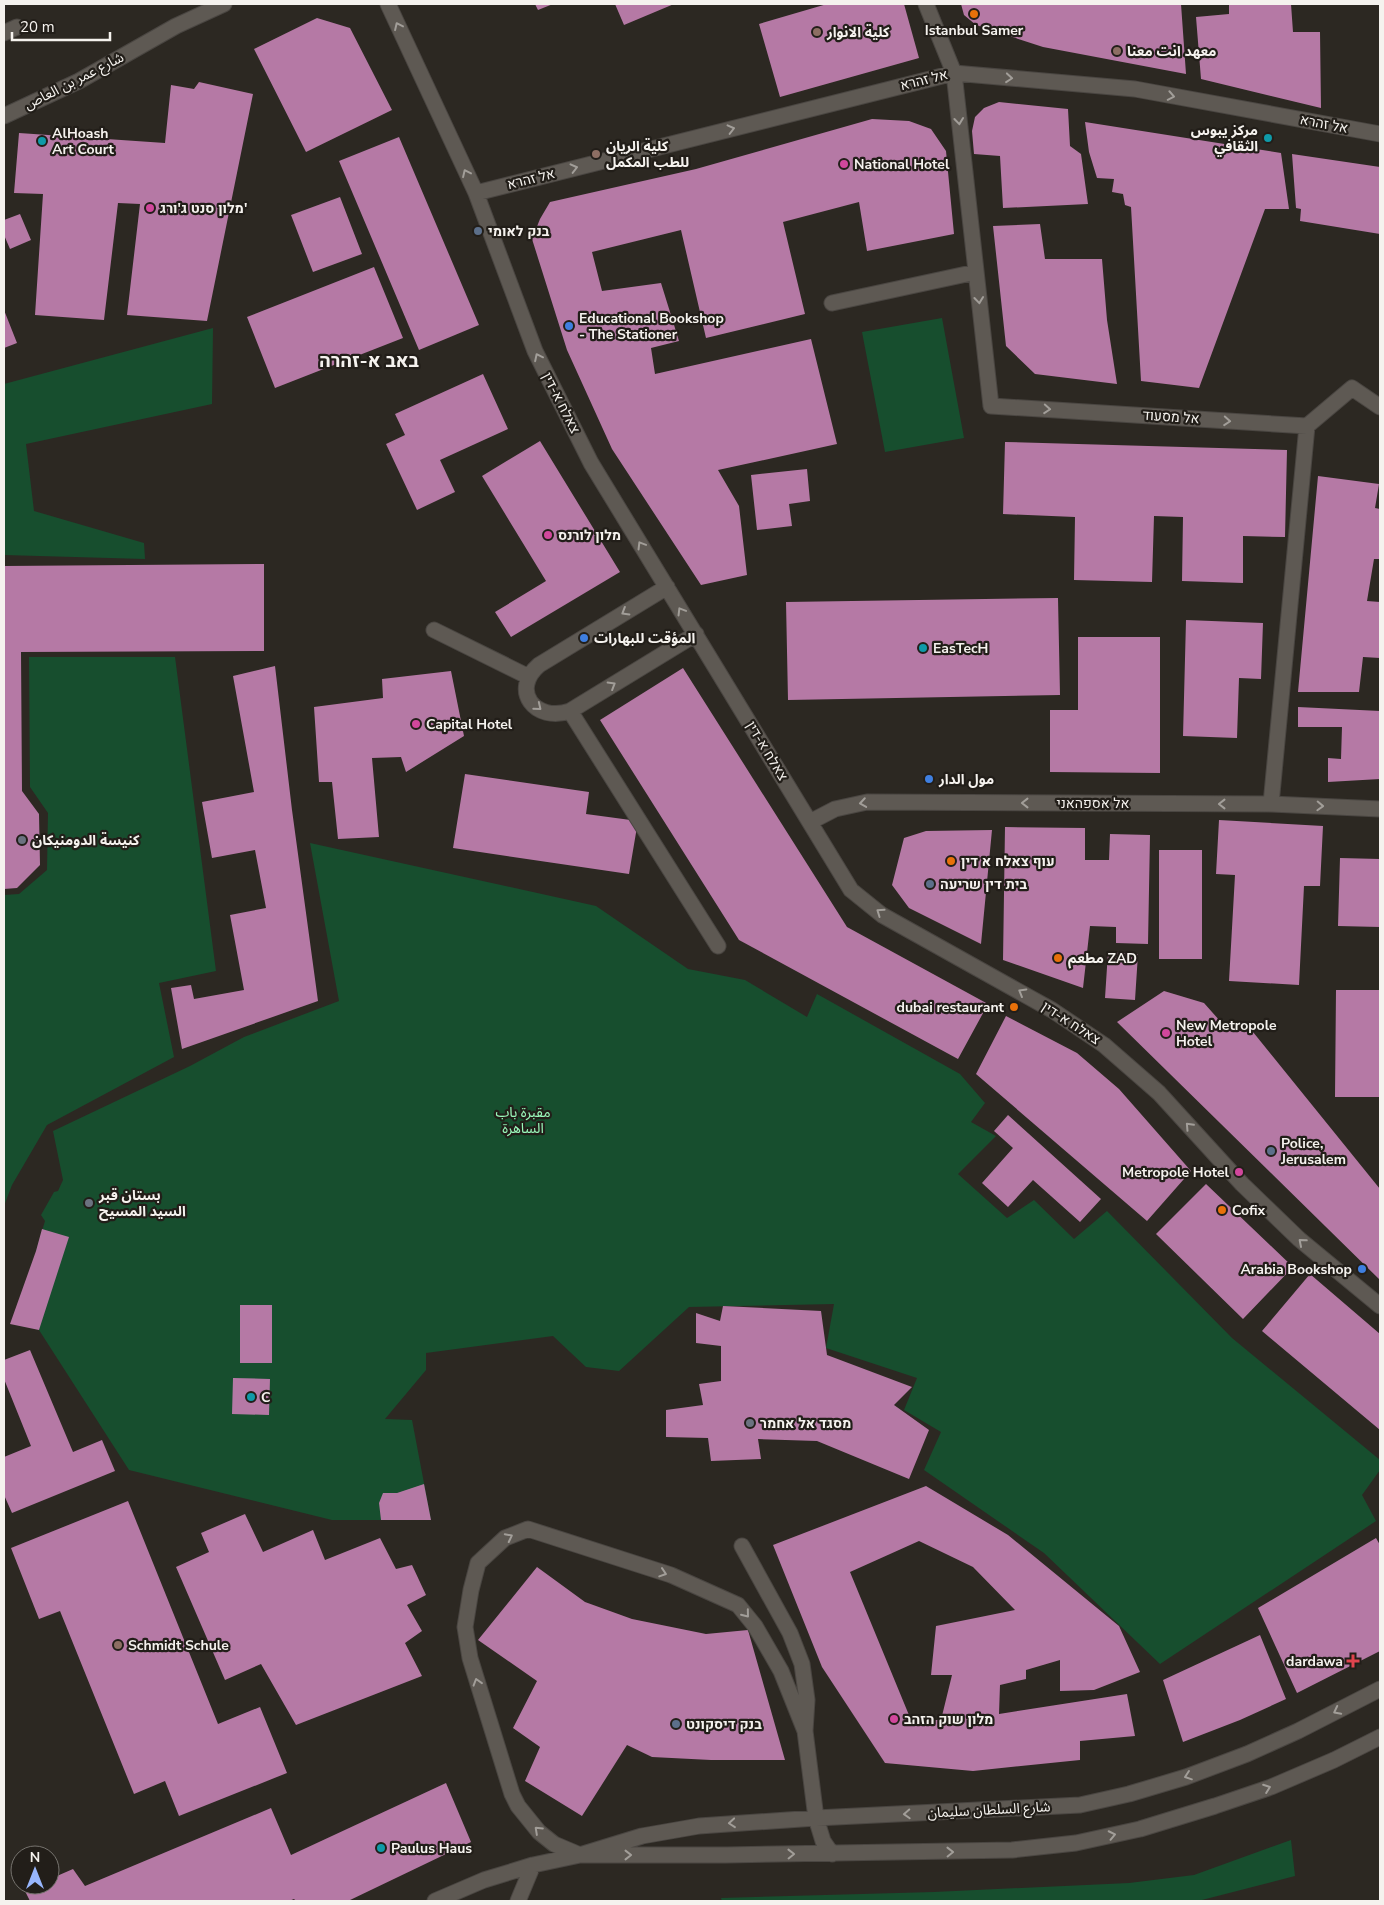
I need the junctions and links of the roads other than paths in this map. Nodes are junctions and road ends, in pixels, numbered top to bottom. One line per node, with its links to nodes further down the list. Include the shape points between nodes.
1 (224, 4): 5 (street, شارع عمر بن العاص, via 176,26 80,81)
2 (388, 4): 7 (street, צאלח א-דין, one-way to 2)
3 (926, 4): 4 (street, אל מסעוד)
4 (954, 73): 6 (street, אל זהרא, one-way to 6, via 1135,89); 7 (street, אל זהרא, one-way to 4); 8 (street, אל מסעוד, one-way to 8)
5 (4, 116)
6 (1380, 134)
7 (476, 193): 12 (street, צאלח א-דין, one-way to 7, via 591,463 535,351)
8 (976, 272): 9 (street); 11 (street, אל מסעוד, one-way to 11, via 991,406)
9 (832, 303)
10 (1380, 407): 11 (street, via 1352,388)
11 (1307, 426): 17 (street)
12 (667, 587): 14 (street, צאלח א-דין, one-way to 12); 15 (street, one-way to 15, via 539,665)
13 (434, 630): 15 (street)
14 (696, 634): 16 (street, one-way to 14); 19 (street, צאלח א-דין)
15 (529, 676): 16 (street, one-way to 16, via 526,687 529,698 538,709 554,714)
16 (570, 711): 20 (street)
17 (1271, 804): 18 (street, אל אספהאני, one-way to 18); 19 (street, אל אספהאני, one-way to 19, via 867,802 835,809)
18 (1380, 809)
19 (810, 822): 21 (street, צאלח א-דין, one-way to 19, via 1299,1239 1242,1184 1159,1093 1104,1045 1052,1010 882,915 850,890)
20 (718, 946)
21 (1380, 1306)
22 (742, 1546): 24 (street, via 790,1633 802,1664 807,1700)
23 (1380, 1689): 26 (street, شارع السلطان سليمان, one-way to 26, via 1247,1754 1119,1797 1080,1805)
24 (805, 1731): 26 (street); 28 (street, one-way to 24, via 554,1844 539,1832 518,1806 470,1658 466,1627 470,1590 478,1562 505,1538 528,1529 671,1576 738,1605 755,1626 781,1671)
25 (1380, 1737): 27 (street, شارع السلطان سليمان, one-way to 25, via 1012,1850 1130,1831 1271,1787)
26 (816, 1818): 27 (street, via 823,1842); 28 (street, شارع السلطان سليمان, one-way to 28, via 699,1826 642,1836)
27 (832, 1854): 28 (street, شارع السلطان سليمان, one-way to 27)
28 (580, 1855): 29 (street, شارع السلطان سليمان)
29 (533, 1865): 30 (street, شارع السلطان سليمان, via 484,1880); 31 (street)
30 (435, 1901)
31 (518, 1901)

